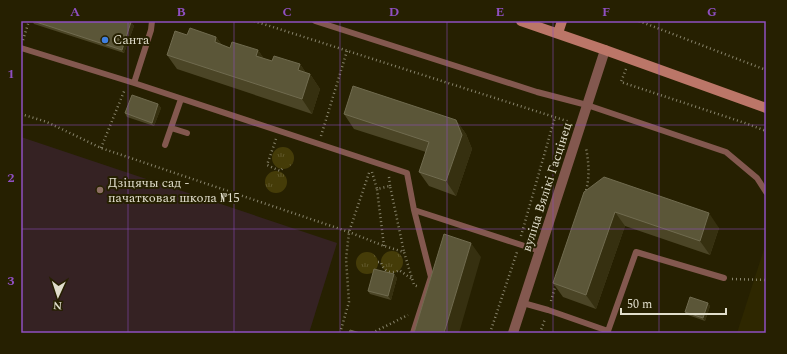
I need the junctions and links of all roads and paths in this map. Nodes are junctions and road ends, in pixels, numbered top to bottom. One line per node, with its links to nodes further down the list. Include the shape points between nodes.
1 (29, 21): 9 (path)
2 (152, 21): 15 (lane)
3 (254, 21): 12 (path)
4 (315, 21): 17 (lane, via 537,92)
5 (521, 21): 8 (main road)
6 (562, 21): 8 (main road)
7 (640, 21): 13 (path)
8 (558, 33): 11 (main road)
9 (23, 41)
10 (21, 48): 15 (lane)
11 (605, 50): 17 (street, вуліца Вялікі Гасцінец); 18 (main road)
12 (347, 51): 20 (path); 26 (path)
13 (766, 70)
14 (624, 73): 24 (path, via 622,82)
15 (134, 83): 16 (lane)
16 (181, 99): 22 (lane); 23 (lane)
17 (587, 105): 21 (street, вуліца Вялікі Гасцінец); 31 (lane, via 726,152 757,178)
18 (766, 108)
19 (21, 114): 34 (path, via 47,122 101,148)
20 (555, 117): 21 (path); 35 (path)
21 (581, 125): 37 (street, вуліца Вялікі Гасцінец)
22 (171, 128): 25 (lane); 27 (lane)
23 (279, 130): 29 (path, via 267,165 280,171); 33 (lane, via 407,173)
24 (766, 131)
25 (187, 133)
26 (320, 138)
27 (165, 145)
28 (586, 148): 32 (path, via 589,163 588,187)
29 (283, 168)
30 (377, 189): 34 (path, via 371,166); 36 (path); 38 (path, via 390,186)
31 (766, 192)
32 (583, 201)
33 (414, 210): 35 (lane); 44 (lane, via 431,277)
34 (349, 232): 36 (path); 48 (path, via 346,259 349,302)
35 (519, 244): 37 (lane); 51 (path)
36 (384, 246): 38 (path)
37 (540, 251): 45 (street, вуліца Вялікі Гасцінец)
38 (404, 252): 41 (path)
39 (378, 262): 41 (path, via 381,262 387,271 393,273 399,270)
40 (724, 278): 42 (path); 47 (lane, via 636,252 608,331)
41 (412, 280): 44 (path, via 414,285)
42 (766, 280)
43 (557, 281): 47 (path)
44 (427, 290): 46 (lane)
45 (523, 303): 47 (lane); 52 (street, вуліца Вялікі Гасцінец)
46 (421, 309): 49 (path); 50 (lane)
47 (548, 310): 53 (path)
48 (340, 333)
49 (372, 333)
50 (413, 333)
51 (490, 333)
52 (513, 333)
53 (540, 333)

